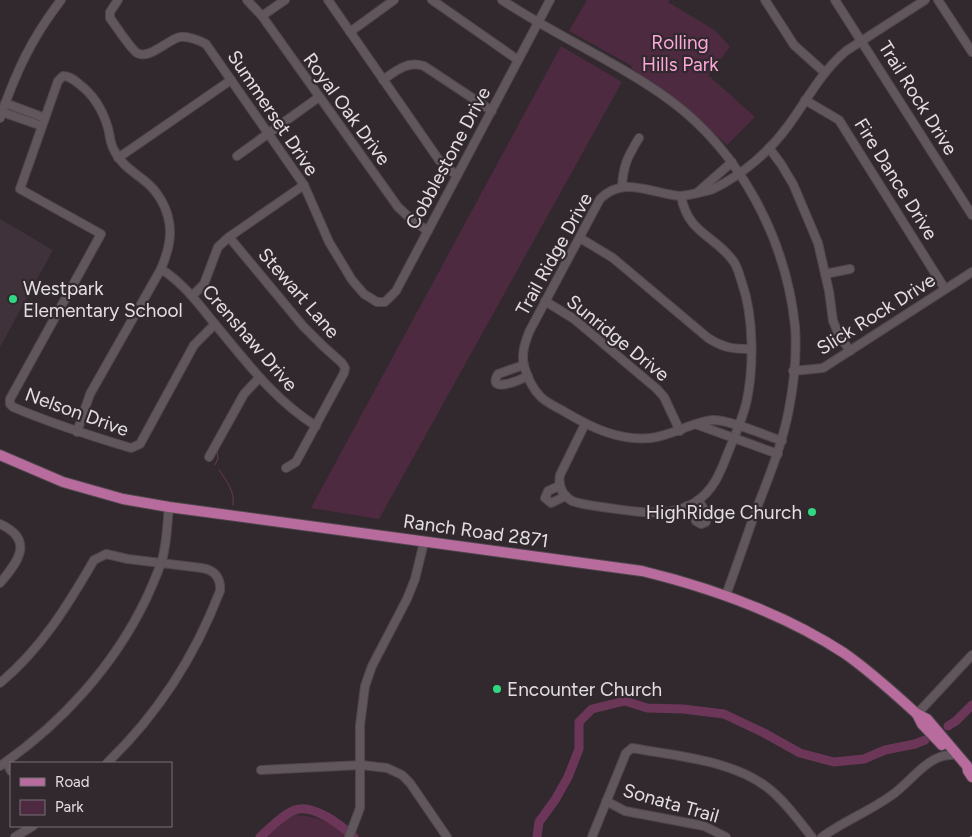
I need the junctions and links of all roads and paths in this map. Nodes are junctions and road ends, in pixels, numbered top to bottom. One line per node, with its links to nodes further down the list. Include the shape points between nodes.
1 (61, 0): 25 (street, via 32,40)
2 (118, 0): 21 (street, Summerset Drive, via 110,18 136,52 144,55 168,42 194,38 206,44)
3 (247, 0): 14 (street, Royal Oak Drive)
4 (285, 0): 14 (street)
5 (328, 0): 16 (street)
6 (394, 0): 16 (street)
7 (432, 0): 19 (street)
8 (502, 0): 15 (street)
9 (550, 0): 15 (street, Cobblestone Drive)
10 (765, 0): 20 (street, via 794,45)
11 (835, 0): 17 (street, Trail Rock Drive)
12 (925, 0): 17 (street)
13 (938, 0): 18 (street)
14 (262, 16): 23 (street, Royal Oak Drive)
15 (538, 22): 19 (street, Cobblestone Drive); 35 (street, via 672,102 710,136)
16 (350, 32): 22 (street)
17 (862, 41): 20 (street); 42 (street, Trail Rock Drive)
18 (972, 52)
19 (518, 60): 26 (street, Cobblestone Drive)
20 (824, 72): 24 (street)
21 (231, 80): 30 (street, Summerset Drive); 34 (street)
22 (383, 80): 26 (street, via 402,67 424,66); 37 (street, via 439,160)
23 (319, 97): 30 (street); 43 (street, Royal Oak Drive, via 398,207)
24 (805, 100): 32 (street); 50 (street, Fire Dance Drive, via 840,120)
25 (5, 104): 27 (street); 28 (street)
26 (492, 110): 37 (street, Cobblestone Drive)
27 (1, 115): 29 (street)
28 (45, 118): 29 (street); 34 (street, via 58,81 68,76 91,95 102,111)
29 (42, 126): 66 (street, Nelson Drive, via 20,189 101,234 10,404)
30 (268, 134): 33 (street); 38 (street, Summerset Drive)
31 (639, 138): 39 (street, via 626,159)
32 (769, 148): 36 (street); 49 (street, via 793,184 818,243)
33 (237, 156)
34 (118, 158): 46 (street, via 148,183 168,217 171,236)
35 (732, 162): 36 (street); 40 (street)
36 (739, 173): 40 (street, via 710,190); 58 (street, via 764,217 783,270 795,328)
37 (457, 176): 43 (street, Cobblestone Drive)
38 (304, 185): 44 (street); 53 (street, Summerset Drive, via 328,242 344,270 364,294)
39 (622, 187): 41 (street); 45 (street, Trail Ridge Drive, via 600,199)
40 (698, 192): 41 (street)
41 (681, 196): 55 (street, via 690,220 734,263 743,285)
42 (972, 214)
43 (428, 231): 53 (street, Cobblestone Drive, via 396,291)
44 (229, 237): 51 (street, via 218,247 204,284); 63 (street, Stewart Lane, via 304,326 345,368)
45 (580, 238): 52 (street, Trail Ridge Drive); 55 (street, via 613,258 720,346)
46 (161, 268): 51 (street, Crenshaw Drive); 66 (street, via 90,394)
47 (850, 269): 49 (street)
48 (972, 272): 50 (street, Slick Rock Drive)
49 (825, 274): 56 (street, via 833,321)
50 (945, 289): 56 (street, Slick Rock Drive)
51 (192, 296): 54 (street, Crenshaw Drive)
52 (545, 301): 57 (street, Trail Ridge Drive, via 528,332 523,351); 65 (street, Sunridge Drive, via 574,319 657,389)
53 (380, 303)
54 (215, 324): 60 (street, Crenshaw Drive); 66 (street, Nelson Drive, via 194,345 140,444 131,448)
55 (751, 348): 64 (street, via 750,382)
56 (850, 351): 58 (street, Slick Rock Drive, via 823,368)
57 (524, 365): 59 (street, Trail Ridge Drive); 59 (street, via 498,374 497,382 505,385)
58 (793, 371): 68 (street)
59 (528, 376): 61 (street, Trail Ridge Drive, via 541,397)
60 (259, 378): 63 (street, Crenshaw Drive, via 286,405); 71 (street, via 244,394)
61 (586, 424): 65 (street, Trail Ridge Drive, via 604,432 634,438 652,438); 73 (street, via 563,468)
62 (698, 424): 64 (street, Trail Ridge Drive, via 714,420); 65 (street, Trail Ridge Drive); 67 (street)
63 (316, 426): 72 (street, via 296,462)
64 (738, 426): 67 (street); 68 (street, Trail Ridge Drive)
65 (680, 431)
66 (77, 432)
67 (734, 438): 69 (street); 75 (street, via 717,481)
68 (782, 441): 69 (street)
69 (778, 454): 82 (street)
70 (0, 455): 77 (main road, Ranch Road 2871, via 63,482 123,499)
71 (209, 457)
72 (286, 468)
73 (559, 486): 74 (street); 74 (street, via 548,491 546,498 550,503)
74 (566, 496): 76 (street, via 577,503 648,513)
75 (698, 500): 76 (street); 76 (street, via 707,514 706,522 701,524 696,520)
76 (687, 506)
77 (169, 507): 79 (main road, Ranch Road 2871); 80 (street)
78 (0, 524): 81 (street, via 10,528 21,551)
79 (424, 542): 82 (main road, Ranch Road 2871, via 642,571); 91 (street, via 407,599 365,686 360,725)
80 (161, 563): 84 (street, via 106,554 94,560 64,611 42,640); 89 (street, via 209,569 220,580 220,591 178,677 129,742); 90 (street, via 136,618 110,660 76,700)
81 (0, 584)
82 (726, 595): 85 (main road, Ranch Road 2871, via 837,649)
83 (972, 655): 85 (street)
84 (0, 683)
85 (917, 714): 86 (main road, Ranch Road 2871); 93 (main road, Ranch Road 2871, via 927,718)
86 (934, 737): 87 (main road, Ranch Road 2871); 88 (street, via 937,749)
87 (952, 756): 88 (street, via 944,755); 93 (main road, Ranch Road 2871)
88 (933, 760): 102 (street, via 893,795)
89 (108, 762)
90 (3, 764)
91 (361, 766): 92 (street); 97 (street, via 360,808); 98 (street, via 387,768 402,775)
92 (261, 770)
93 (970, 774)
94 (606, 801): 99 (street); 100 (street, Sonata Trail, via 625,811 704,826); 101 (street, via 626,754 632,748 747,774 768,788)
95 (31, 827): 96 (street)
96 (15, 837)
97 (349, 837)
98 (447, 837)
99 (592, 837)
100 (726, 837)
101 (812, 837)
102 (822, 837)

